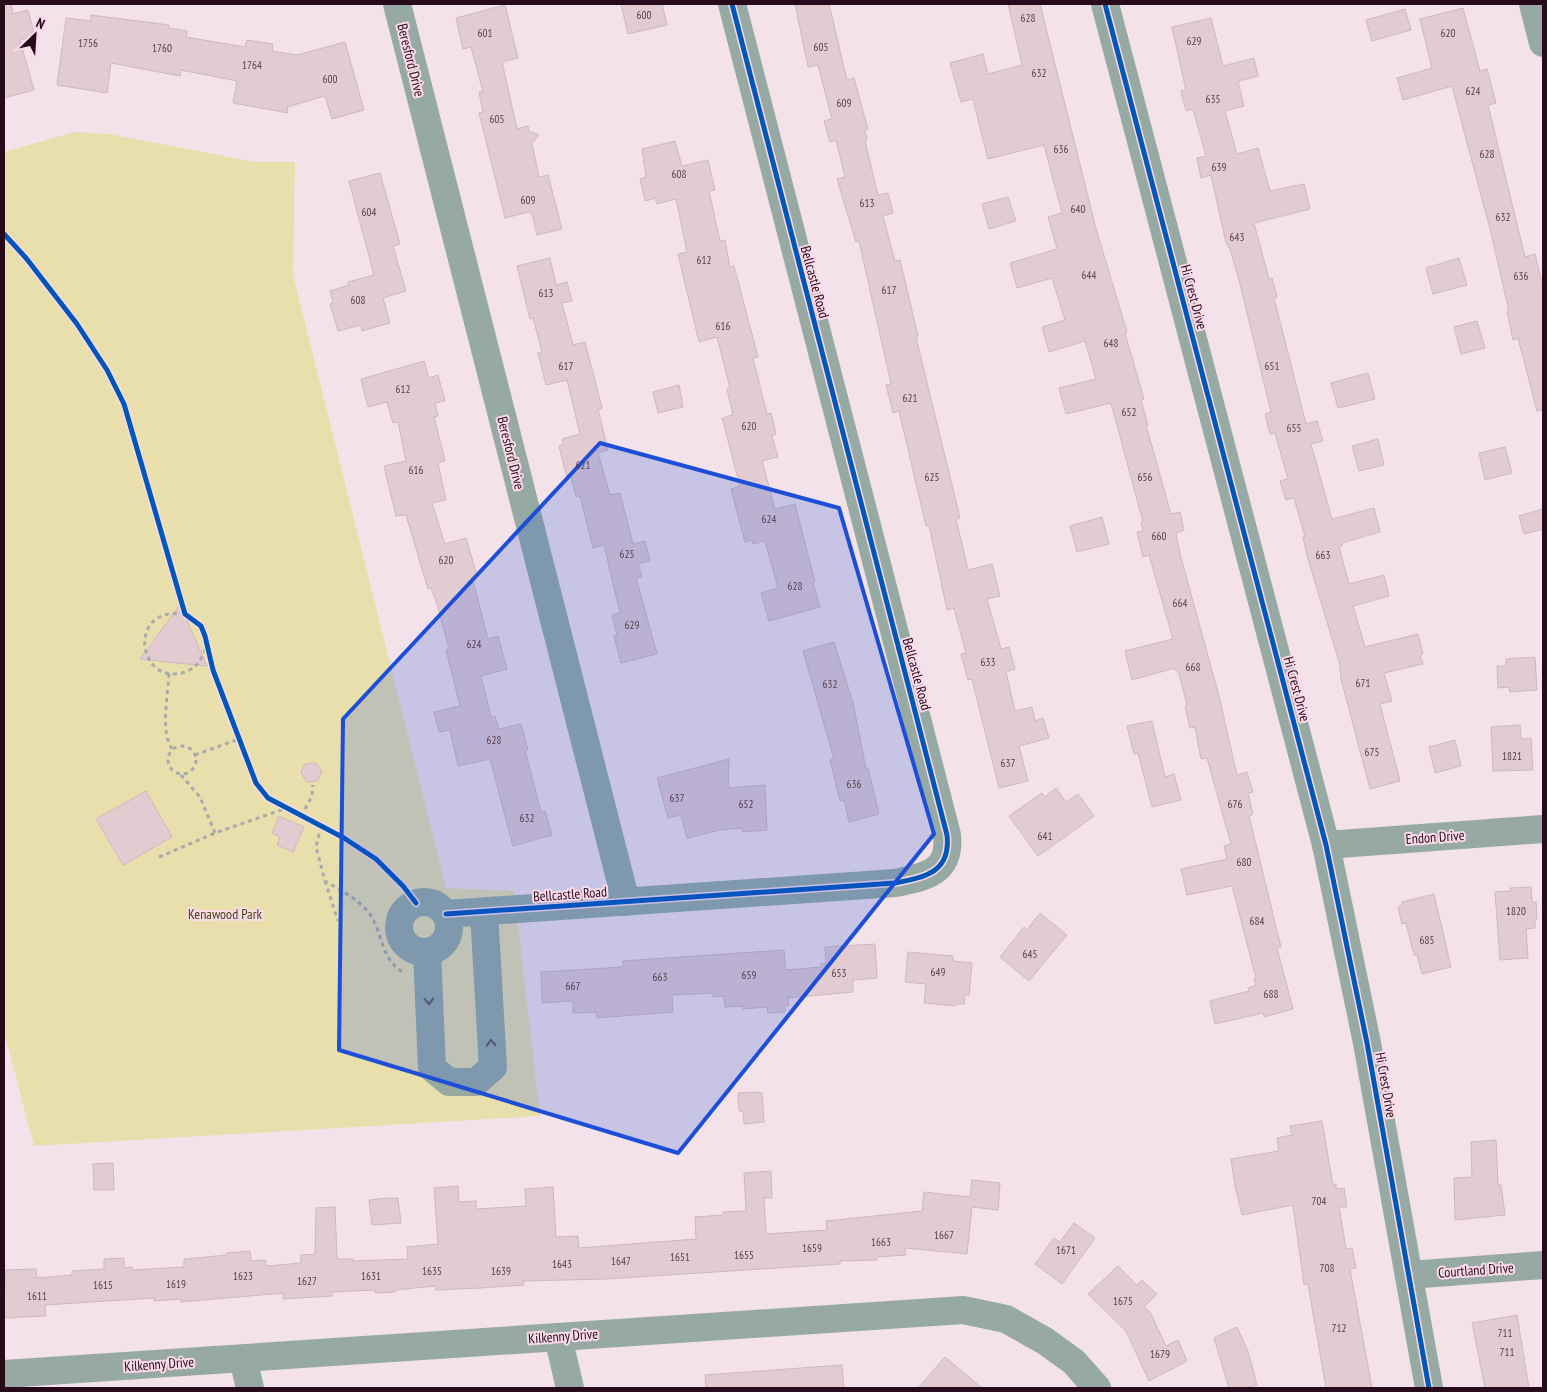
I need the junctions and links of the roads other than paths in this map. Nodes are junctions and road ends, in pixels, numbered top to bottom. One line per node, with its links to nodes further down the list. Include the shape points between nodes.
1 (397, 4): 8 (street, Beresford Drive)
2 (732, 4): 8 (street, Bellcastle Road, via 948,848 943,864 934,872 913,880)
3 (1105, 4): 7 (street, Hi Crest Drive)
4 (1533, 4): 5 (street)
5 (1543, 43)
6 (1543, 829): 7 (street, Endon Drive)
7 (1326, 845): 13 (street, Hi Crest Drive, via 1367,1043)
8 (626, 902): 9 (street, Bellcastle Road)
9 (484, 912): 10 (street, Bellcastle Road); 11 (street, one-way to 9, via 432,1068 449,1082 476,1082 493,1067)
10 (446, 914): 11 (street, via 449,930 446,938 435,950); 11 (street, via 436,904 422,902 403,912 399,929 405,944 419,952)
11 (427, 952)
12 (1543, 1265): 13 (street, Courtland Drive)
13 (1409, 1275): 20 (street, Hi Crest Drive)
14 (558, 1337): 15 (street, Kilkenny Drive); 18 (street); 19 (street, Kilkenny Drive, via 963,1310 1006,1319 1045,1341 1074,1362)
15 (242, 1359): 16 (street, Kilkenny Drive); 17 (street)
16 (4, 1374)
17 (250, 1388)
18 (570, 1388)
19 (1097, 1388)
20 (1429, 1388)

